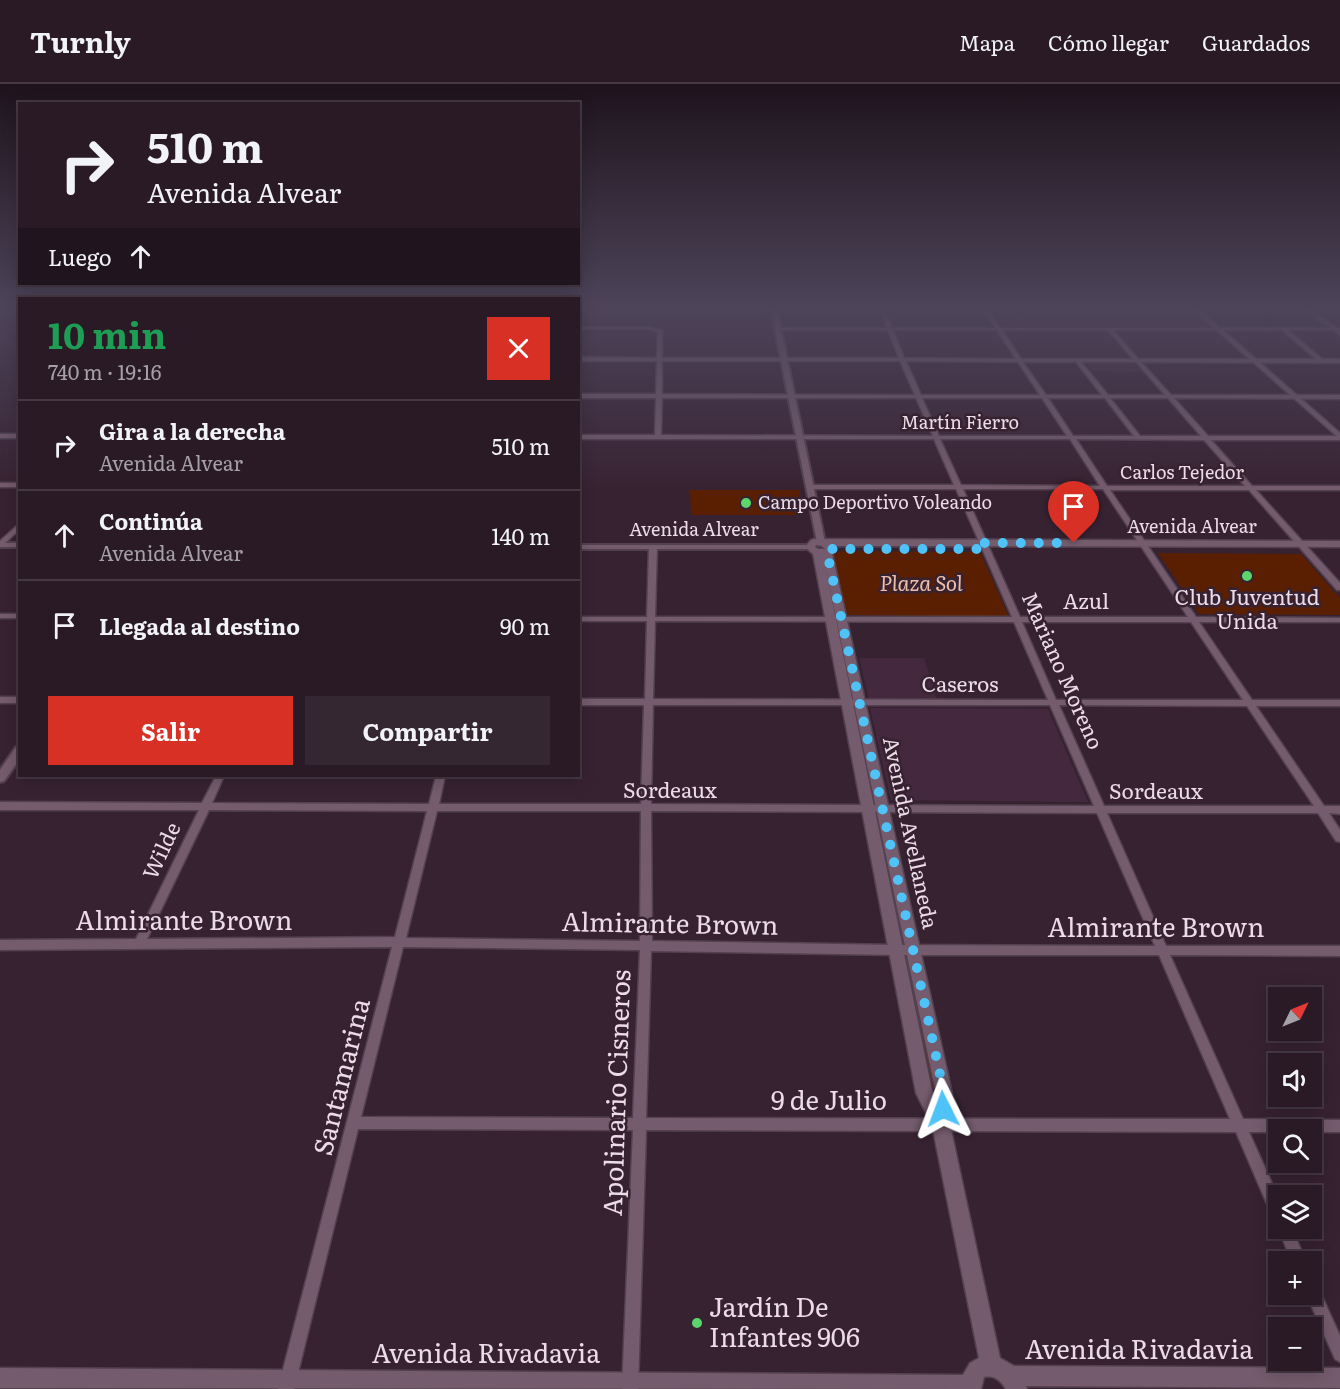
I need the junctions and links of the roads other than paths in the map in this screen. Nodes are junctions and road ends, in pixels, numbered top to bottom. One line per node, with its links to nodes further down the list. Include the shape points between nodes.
1 (660, 371): 9 (street)
2 (786, 371): 10 (street, Avenida Avellaneda)
3 (907, 371): 11 (street, Mariano Moreno)
4 (1027, 371): 12 (street)
5 (1086, 371): 13 (street)
6 (1146, 371): 14 (street)
7 (1269, 371): 15 (main road)
8 (580, 396): 9 (street)
9 (659, 396): 10 (street); 21 (street)
10 (791, 396): 11 (street); 22 (street, Avenida Avellaneda)
11 (918, 396): 12 (street); 23 (street, Mariano Moreno)
12 (1045, 397): 13 (street); 24 (street)
13 (1106, 397): 14 (street); 25 (street)
14 (1169, 397): 15 (street); 26 (street)
15 (1299, 397): 16 (street); 17 (main road); 27 (main road)
16 (1340, 397)
17 (1340, 431)
18 (0, 436): 19 (street)
19 (18, 436)
20 (580, 437): 21 (street, Martín Fierro)
21 (658, 437): 22 (street, Martín Fierro)
22 (800, 438): 23 (street, Martín Fierro); 30 (street, Avenida Avellaneda)
23 (936, 438): 24 (street, Martín Fierro); 31 (street, Mariano Moreno)
24 (1072, 438): 25 (street, Martín Fierro); 32 (street)
25 (1138, 438): 26 (street, Martín Fierro)
26 (1206, 438): 27 (street, Martín Fierro); 33 (street)
27 (1340, 438)
28 (0, 484): 29 (street)
29 (18, 485)
30 (809, 487): 31 (street, Carlos Tejedor); 42 (street, Avenida Avellaneda)
31 (958, 487): 32 (street, Carlos Tejedor); 39 (street, Mariano Moreno)
32 (1106, 488): 33 (street, Carlos Tejedor); 43 (street)
33 (1251, 488): 34 (street, Carlos Tejedor); 44 (street)
34 (1340, 488)
35 (18, 527): 37 (street)
36 (1340, 544): 44 (main road, Avenida Alvear)
37 (0, 545): 38 (street)
38 (18, 545)
39 (984, 546): 42 (main road, Avenida Alvear); 43 (main road, Avenida Alvear); 52 (street, Mariano Moreno)
40 (580, 547): 41 (street, Avenida Alvear)
41 (653, 547): 42 (street, Avenida Alvear); 50 (street, Apolinario Cisneros)
42 (822, 547): 51 (main road, Avenida Avellaneda)
43 (1145, 547): 44 (main road, Avenida Alvear); 54 (street)
44 (1304, 547): 45 (main road, Avenida Alvear); 46 (street)
45 (1340, 550)
46 (1340, 588)
47 (0, 616): 48 (street)
48 (18, 616)
49 (580, 619): 50 (street, Azul)
50 (651, 620): 51 (street, Azul); 58 (street, Apolinario Cisneros)
51 (836, 620): 52 (street, Azul); 59 (main road, Avenida Avellaneda)
52 (1017, 620): 54 (street, Azul); 60 (street, Mariano Moreno)
53 (1340, 620): 54 (street, Azul)
54 (1194, 621): 61 (street)
55 (0, 700): 56 (street)
56 (18, 700)
57 (580, 702): 58 (street, Caseros)
58 (649, 702): 59 (street, Caseros); 70 (street, Apolinario Cisneros)
59 (853, 702): 60 (street, Caseros); 71 (main road, Avenida Avellaneda)
60 (1053, 703): 61 (street, Caseros); 72 (street, Mariano Moreno)
61 (1250, 703): 62 (street, Caseros); 73 (street)
62 (1340, 704)
63 (18, 753): 66 (street)
64 (220, 777): 68 (street, Wilde)
65 (441, 777): 69 (street, Santamarina)
66 (0, 778)
67 (0, 806): 68 (street, Sordeaux)
68 (205, 806): 69 (street, Sordeaux); 77 (street, Wilde)
69 (434, 808): 70 (street, Sordeaux); 76 (street, Santamarina)
70 (646, 809): 71 (street, Sordeaux); 79 (street, Apolinario Cisneros)
71 (875, 809): 72 (street, Sordeaux); 80 (main road, Avenida Avellaneda); 81 (main road, Avenida Avellaneda)
72 (1100, 810): 73 (street, Sordeaux); 82 (street, Mariano Moreno)
73 (1321, 810): 74 (street, Sordeaux); 75 (street)
74 (1340, 810)
75 (1340, 838)
76 (400, 942): 77 (street, Almirante Brown); 79 (street, Almirante Brown); 84 (street, Santamarina)
77 (140, 943): 78 (street, Almirante Brown)
78 (0, 945)
79 (646, 947): 80 (street, Almirante Brown); 85 (street, Apolinario Cisneros)
80 (896, 950): 81 (street, Almirante Brown); 86 (main road, Avenida Avellaneda, via 924,1093)
81 (913, 950): 82 (street, Almirante Brown); 86 (main road, Avenida Avellaneda, via 944,1093)
82 (1162, 950): 83 (street, Almirante Brown); 87 (street, Mariano Moreno)
83 (1340, 951)
84 (353, 1123): 85 (street, 9 de Julio); 96 (street, Santamarina)
85 (638, 1124): 86 (street, 9 de Julio); 97 (street, Apolinario Cisneros)
86 (941, 1125): 87 (street, 9 de Julio); 92 (main road, Avenida Avellaneda)
87 (1240, 1126): 88 (street, 9 de Julio); 89 (street, Mariano Moreno)
88 (1340, 1126)
89 (1268, 1190)
90 (1318, 1305): 91 (street)
91 (1340, 1354)
92 (991, 1366): 95 (main road, via 1001,1369); 98 (main road, via 977,1370)
93 (0, 1378): 96 (main road, Avenida Rivadavia)
94 (1340, 1378): 95 (main road, Avenida Rivadavia)
95 (1013, 1382)
96 (287, 1384): 97 (main road, Avenida Rivadavia)
97 (630, 1386): 98 (main road, Avenida Rivadavia)
98 (971, 1387)

